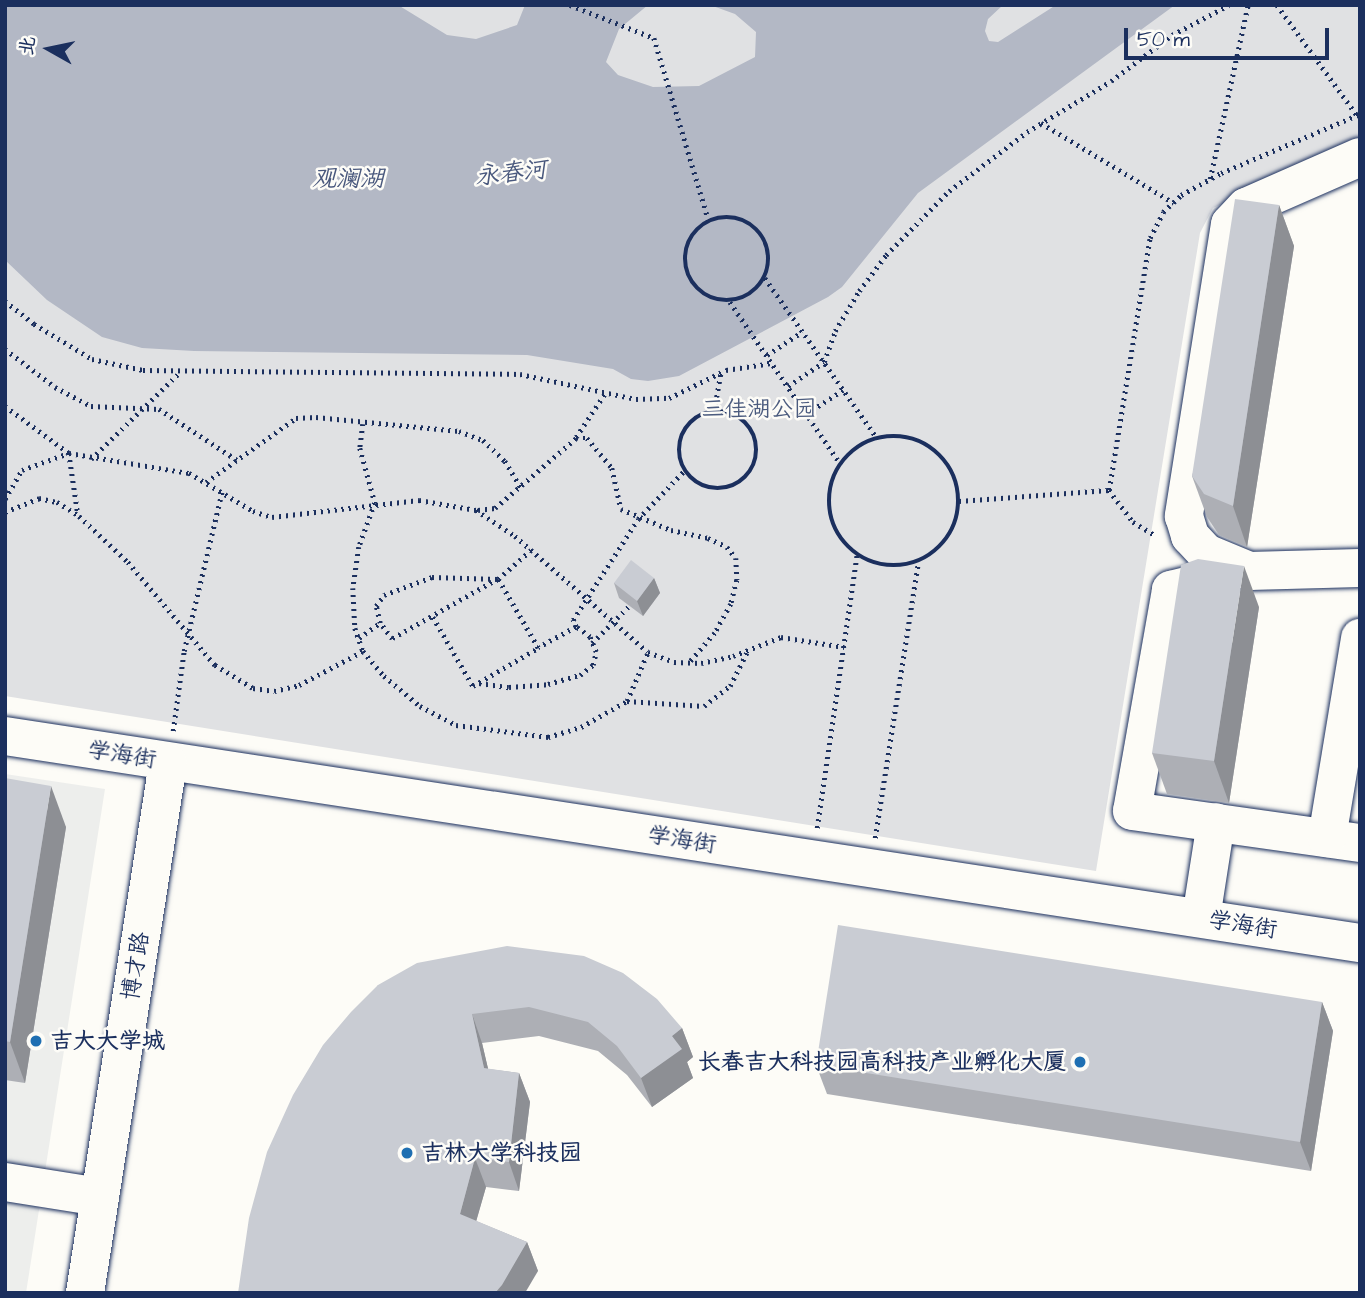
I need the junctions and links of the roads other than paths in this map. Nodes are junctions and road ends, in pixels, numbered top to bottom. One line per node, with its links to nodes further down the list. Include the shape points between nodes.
1 (1360, 157): 2 (street, via 1246,207 1230,225 1184,516 1190,536 1206,553)
2 (1226, 561): 3 (street, via 1249,571); 7 (street, via 1199,583 1171,590 1132,811)
3 (1360, 568)
4 (1360, 638): 8 (street)
5 (5, 736): 6 (street, 学海街)
6 (170, 748): 9 (street, 学海街, via 812,860); 12 (street, 博才路)
7 (1216, 822): 8 (street); 9 (street)
8 (1343, 841)
9 (1201, 918): 10 (street, 学海街)
10 (1360, 943)
11 (5, 1182): 12 (street)
12 (100, 1197): 13 (street, 博才路)
13 (85, 1293)

